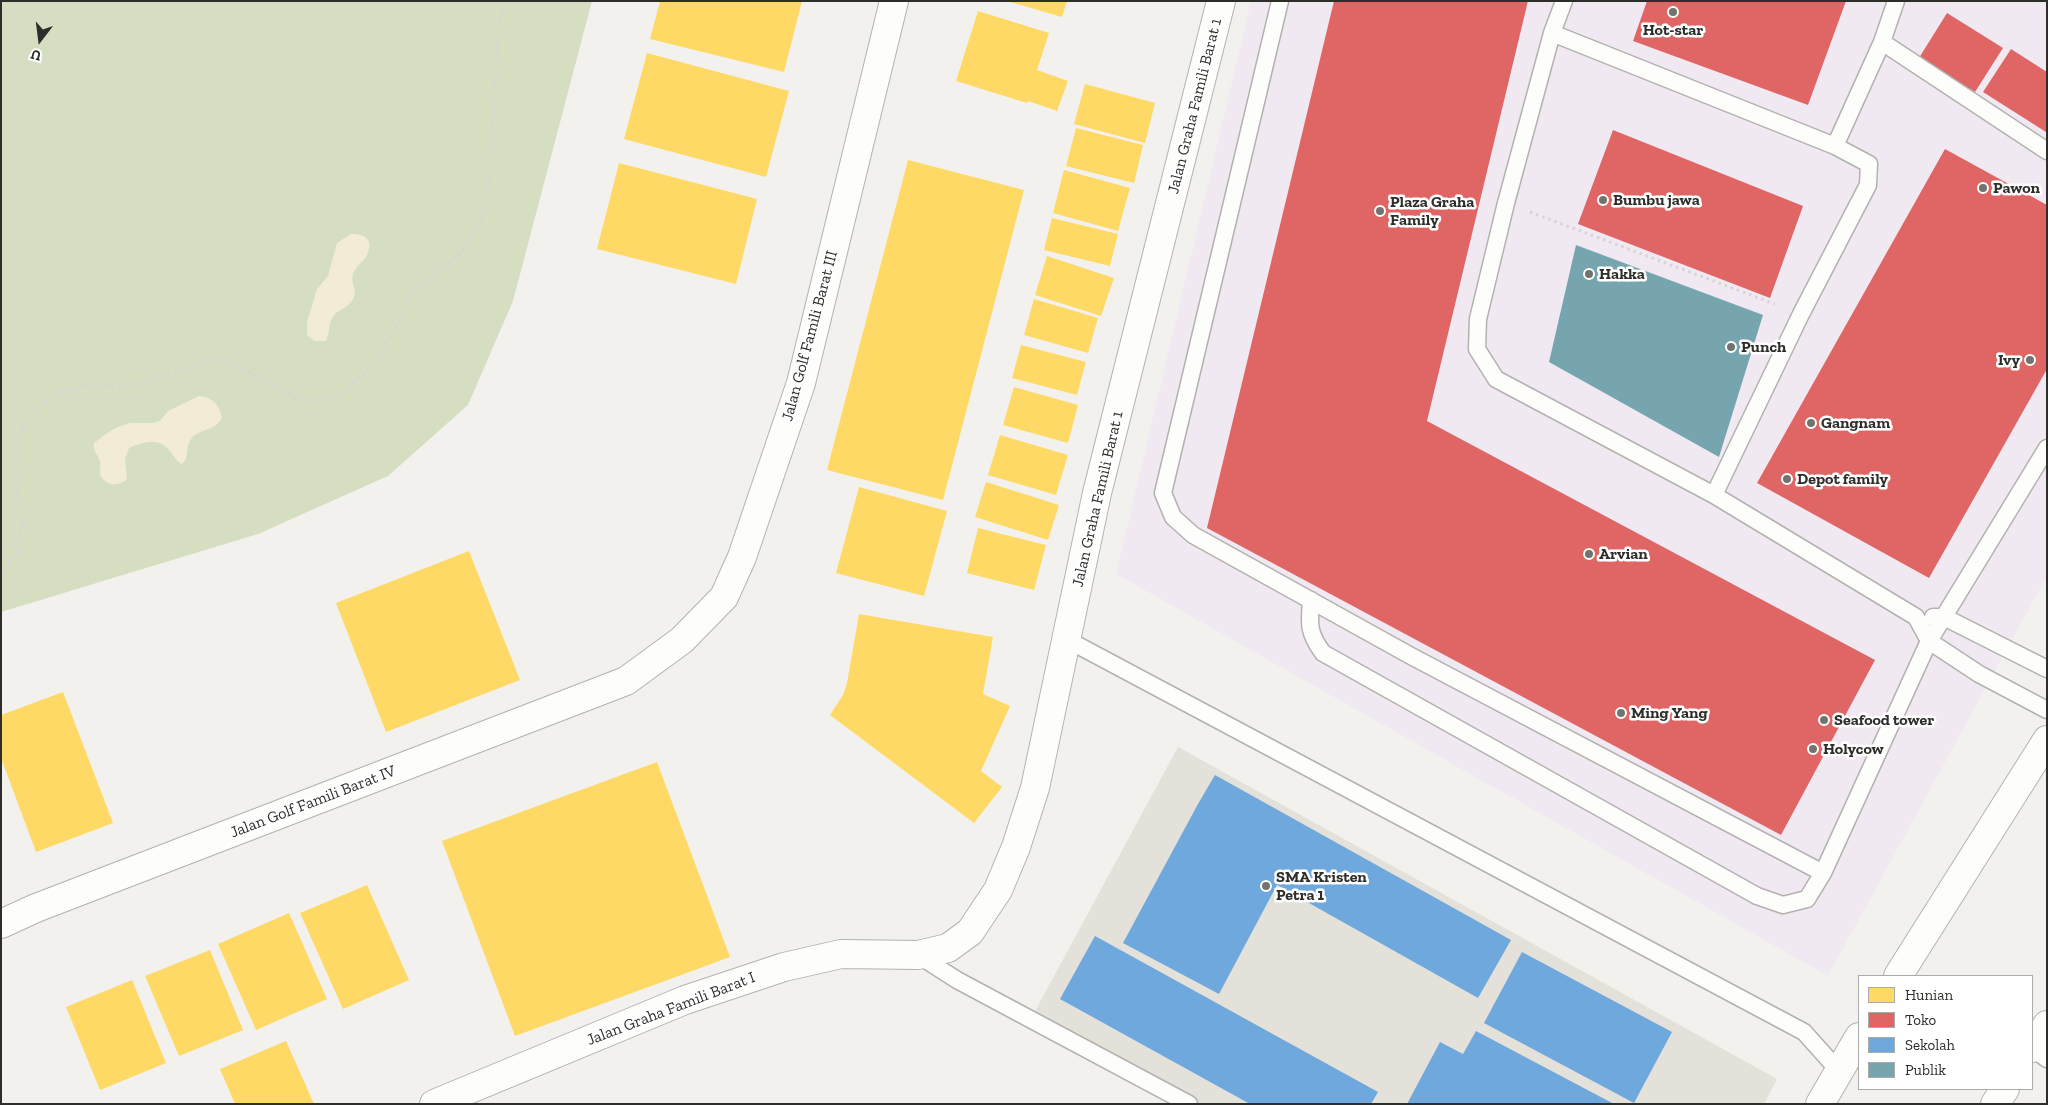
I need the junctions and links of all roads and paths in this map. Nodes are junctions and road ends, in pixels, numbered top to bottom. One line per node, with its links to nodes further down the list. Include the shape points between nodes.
1 (505, 1): 15 (path, via 499,25 488,194 479,227 459,255 414,291 384,350 364,374 342,392 321,401 297,399 232,362 203,363 125,387 89,384 60,391 38,406 24,424 16,451 22,522 18,552)
2 (894, 1): 22 (street, Jalan Golf Famili Barat III, via 801,382 742,557 724,597 682,640)
3 (1221, 1): 19 (street, Jalan Graha Famili Barat 1, via 1097,493)
4 (1280, 1): 16 (lane, via 1163,493 1173,517 1193,536)
5 (1564, 1): 7 (lane)
6 (1896, 1): 8 (lane)
7 (1552, 33): 9 (lane); 11 (lane)
8 (1882, 42): 9 (lane); 10 (lane)
9 (1835, 146): 12 (lane, via 1869,164 1869,180)
10 (2047, 151)
11 (1506, 203): 12 (path); 14 (lane, via 1478,319 1477,349 1496,379)
12 (1801, 314): 14 (lane)
13 (2047, 448): 18 (lane)
14 (1714, 495): 17 (lane)
15 (1, 575)
16 (1311, 600): 25 (lane); 25 (lane, via 1309,628 1323,653 1756,896 1783,904 1807,899)
17 (1916, 617): 18 (lane); 20 (lane)
18 (1944, 617): 20 (lane); 21 (lane)
19 (1066, 639): 27 (street, Jalan Graha Famili Barat 1, via 1035,788 998,890 970,932 948,948); 34 (lane, via 1804,1032)
20 (1929, 641): 23 (lane, via 1979,674); 25 (lane)
21 (2047, 669)
22 (626, 681): 26 (street, Jalan Golf Famili Barat IV, via 45,904)
23 (2047, 710)
24 (2047, 740): 28 (street)
25 (1822, 873)
26 (1, 924)
27 (918, 955): 36 (street, Jalan Graha Famili Barat I, via 840,954 784,967 685,1000); 37 (lane, via 957,980)
28 (1899, 975)
29 (2047, 1025): 31 (street)
30 (1858, 1039): 34 (street)
31 (2033, 1046)
32 (2033, 1049): 33 (lane)
33 (2047, 1059)
34 (1838, 1070): 38 (street)
35 (2004, 1090): 39 (street)
36 (434, 1104)
37 (1189, 1104)
38 (1820, 1104)
39 (1995, 1104)

